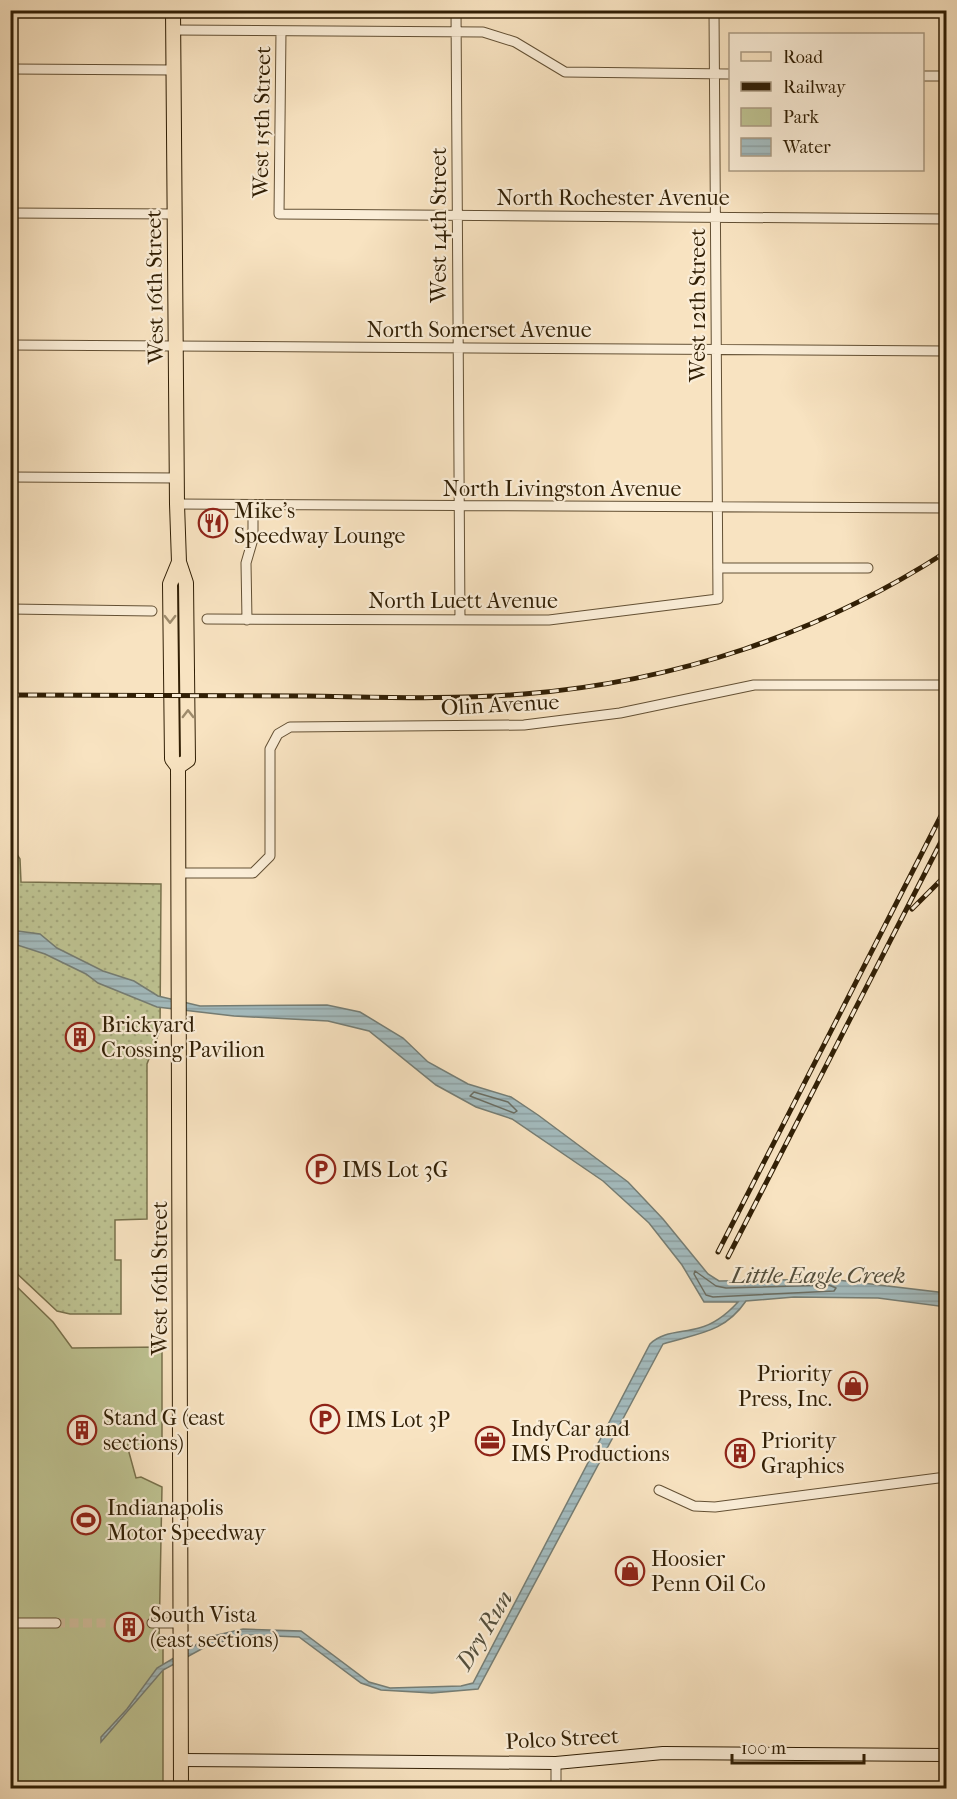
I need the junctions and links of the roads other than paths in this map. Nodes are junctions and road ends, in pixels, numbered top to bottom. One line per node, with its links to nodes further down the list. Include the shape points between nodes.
1 (173, 10): 4 (main road, West 16th Street)
2 (456, 10): 6 (street, West 14th Street)
3 (714, 10): 9 (street, West 12th Street)
4 (173, 30): 5 (street); 8 (main road, West 16th Street)
5 (281, 31): 6 (street); 15 (street, West 15th Street)
6 (456, 32): 9 (street, via 483,32 507,38 564,72); 16 (street, West 14th Street)
7 (10, 69): 8 (street)
8 (173, 70): 14 (main road, West 16th Street)
9 (715, 74): 10 (street); 17 (street, West 12th Street)
10 (729, 74)
11 (924, 76): 12 (street)
12 (946, 76)
13 (10, 213): 14 (street)
14 (174, 214): 20 (main road, West 16th Street)
15 (279, 214): 16 (street, North Rochester Avenue)
16 (457, 216): 17 (street, North Rochester Avenue); 21 (street, West 14th Street)
17 (716, 218): 18 (street, North Rochester Avenue); 22 (street, West 12th Street)
18 (946, 219)
19 (10, 345): 20 (street, North Somerset Avenue)
20 (176, 346): 21 (street, North Somerset Avenue); 25 (main road, West 16th Street)
21 (458, 348): 22 (street, North Somerset Avenue); 28 (street, West 14th Street)
22 (716, 350): 23 (street, North Somerset Avenue); 29 (street, West 12th Street)
23 (946, 351)
24 (10, 477): 25 (street)
25 (177, 478): 26 (main road, West 16th Street)
26 (177, 504): 27 (street, North Livingston Avenue); 40 (main road, West 16th Street, via 179,562 170,584)
27 (253, 506): 28 (street, North Livingston Avenue); 37 (street, via 253,539 246,563)
28 (460, 506): 29 (street, North Livingston Avenue); 38 (street, West 14th Street)
29 (717, 508): 30 (street, North Livingston Avenue); 31 (street, West 12th Street)
30 (946, 508)
31 (718, 568): 32 (street); 33 (street, West 12th Street)
32 (868, 568)
33 (718, 599): 38 (street, North Luett Avenue, via 579,618)
34 (10, 609): 35 (street)
35 (152, 611)
36 (207, 619): 37 (street, North Luett Avenue)
37 (247, 620): 38 (street, North Luett Avenue)
38 (460, 620)
39 (946, 685): 40 (street, Olin Avenue, via 746,686 620,713 524,725 290,727 278,734 270,749 270,856 253,873)
40 (178, 873): 46 (main road, West 16th Street)
41 (946, 1477): 42 (street, via 715,1508 694,1506)
42 (659, 1490)
43 (10, 1623): 44 (street)
44 (56, 1623)
45 (152, 1623): 46 (street)
46 (181, 1623): 48 (main road, West 16th Street)
47 (946, 1755): 49 (street, Polco Street, via 666,1753)
48 (181, 1760): 49 (street, Polco Street); 50 (main road, West 16th Street)
49 (556, 1763): 51 (street)
50 (181, 1788)
51 (556, 1788)

